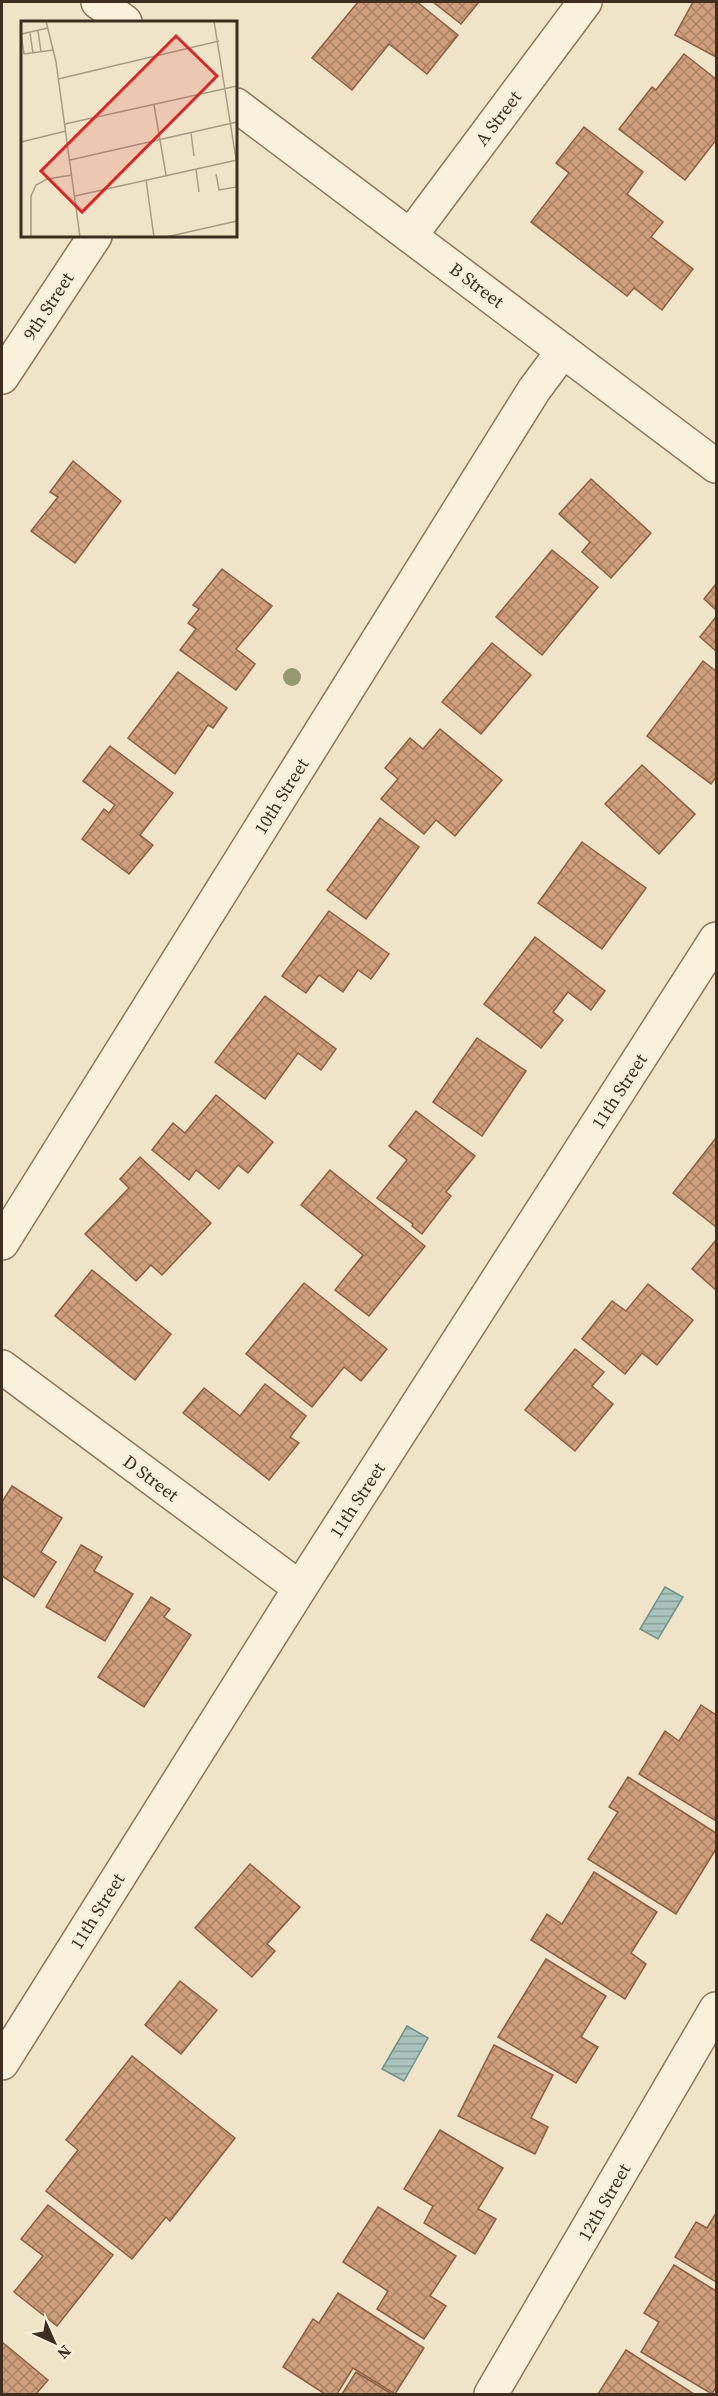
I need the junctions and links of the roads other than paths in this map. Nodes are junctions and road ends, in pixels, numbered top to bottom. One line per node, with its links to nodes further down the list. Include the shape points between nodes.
1 (98, 2): 3 (street)
2 (585, 2): 5 (street, A Street)
3 (124, 21)
4 (237, 106): 5 (street, B Street)
5 (411, 235): 7 (street, B Street)
6 (94, 237): 8 (street, 9th Street)
7 (563, 351): 9 (street, B Street); 11 (street, 10th Street, via 528,401)
8 (2, 377)
9 (717, 466)
10 (717, 939): 13 (street, 11th Street)
11 (2, 1243)
12 (2, 1368): 13 (street, D Street)
13 (300, 1588): 15 (street, 11th Street)
14 (717, 2009): 16 (street, 12th Street)
15 (2, 2063)
16 (491, 2394)

